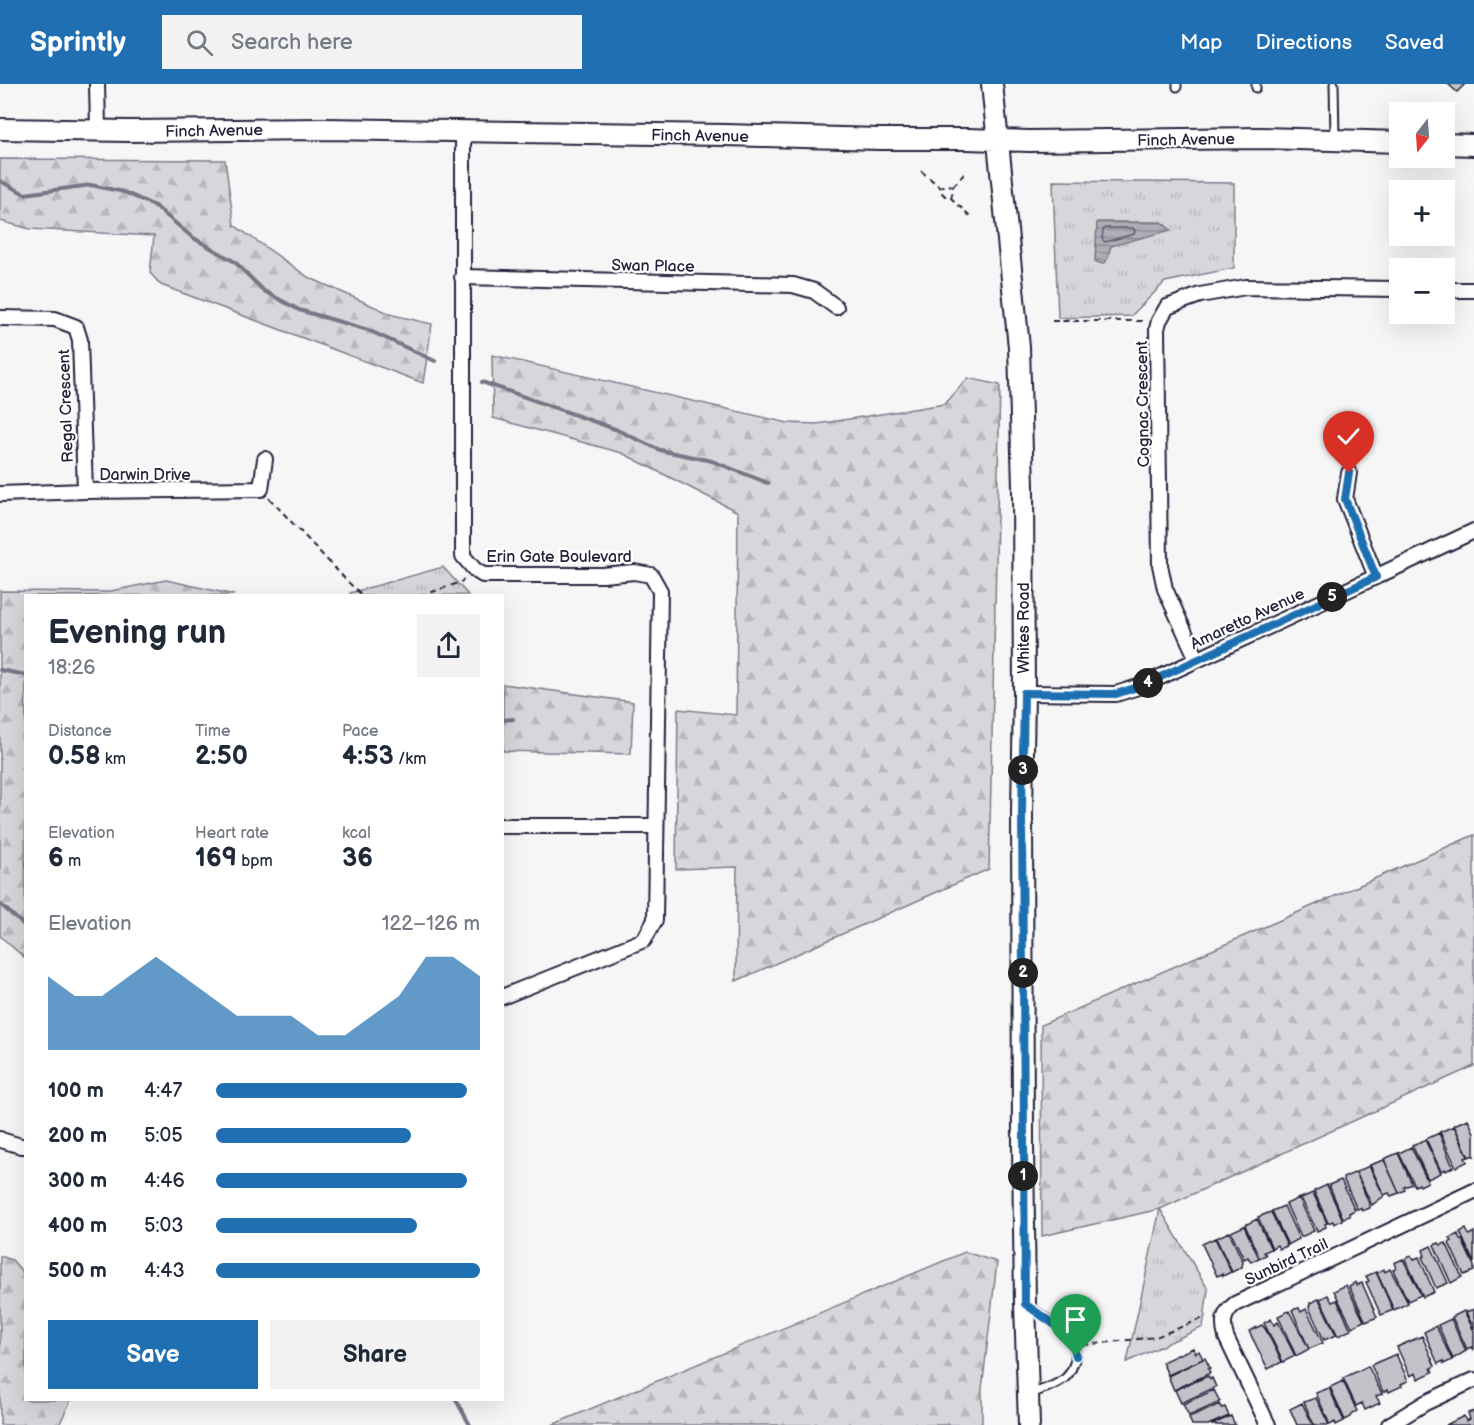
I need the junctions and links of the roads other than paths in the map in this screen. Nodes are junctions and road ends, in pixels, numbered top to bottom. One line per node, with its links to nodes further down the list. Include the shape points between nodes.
1 (96, 84): 5 (street)
2 (992, 84): 8 (main road, Whites Road)
3 (1334, 84): 7 (lane)
4 (0, 129): 5 (main road, Finch Avenue)
5 (98, 130): 6 (main road, Finch Avenue)
6 (463, 132): 8 (main road, Finch Avenue); 12 (street, Erin Gate Boulevard)
7 (1335, 140): 8 (main road, Finch Avenue); 9 (main road, Finch Avenue)
8 (998, 141): 25 (main road, Whites Road, via 1019,347)
9 (1389, 142)
10 (1455, 144): 11 (main road)
11 (1474, 145)
12 (462, 277): 16 (street, Swan Place, via 794,285 814,291); 27 (street, Erin Gate Boulevard, via 463,556 483,574 651,575 660,591)
13 (1389, 289): 24 (street, Cognac Crescent, via 1246,286 1167,307 1159,321 1160,565 1165,589)
14 (1455, 290): 15 (street)
15 (1474, 290)
16 (836, 307)
17 (0, 318): 20 (street, Regal Crescent, via 55,319 76,327 80,340)
18 (265, 459): 20 (street, Darwin Drive, via 261,489)
19 (1349, 473): 23 (street, via 1345,499)
20 (84, 490): 21 (street, Darwin Drive)
21 (0, 494)
22 (1474, 531): 23 (street, Amaretto Avenue)
23 (1376, 577): 24 (street, Amaretto Avenue)
24 (1197, 659): 25 (street, Amaretto Avenue, via 1116,694)
25 (1024, 693): 32 (main road, Whites Road)
26 (504, 826): 27 (street)
27 (656, 826): 28 (street, Erin Gate Boulevard, via 655,920 644,940)
28 (504, 996)
29 (0, 1139): 30 (street)
30 (24, 1146)
31 (1474, 1191): 36 (street, Sunbird Trail, via 1228,1309 1223,1326 1226,1337)
32 (1025, 1304): 34 (main road, Whites Road); 34 (lane, via 1062,1330 1072,1341 1076,1356 1072,1370 1063,1380)
33 (1474, 1380): 37 (street)
34 (1028, 1395): 35 (main road, Whites Road)
35 (1029, 1425)
36 (1268, 1425)
37 (1389, 1425)

